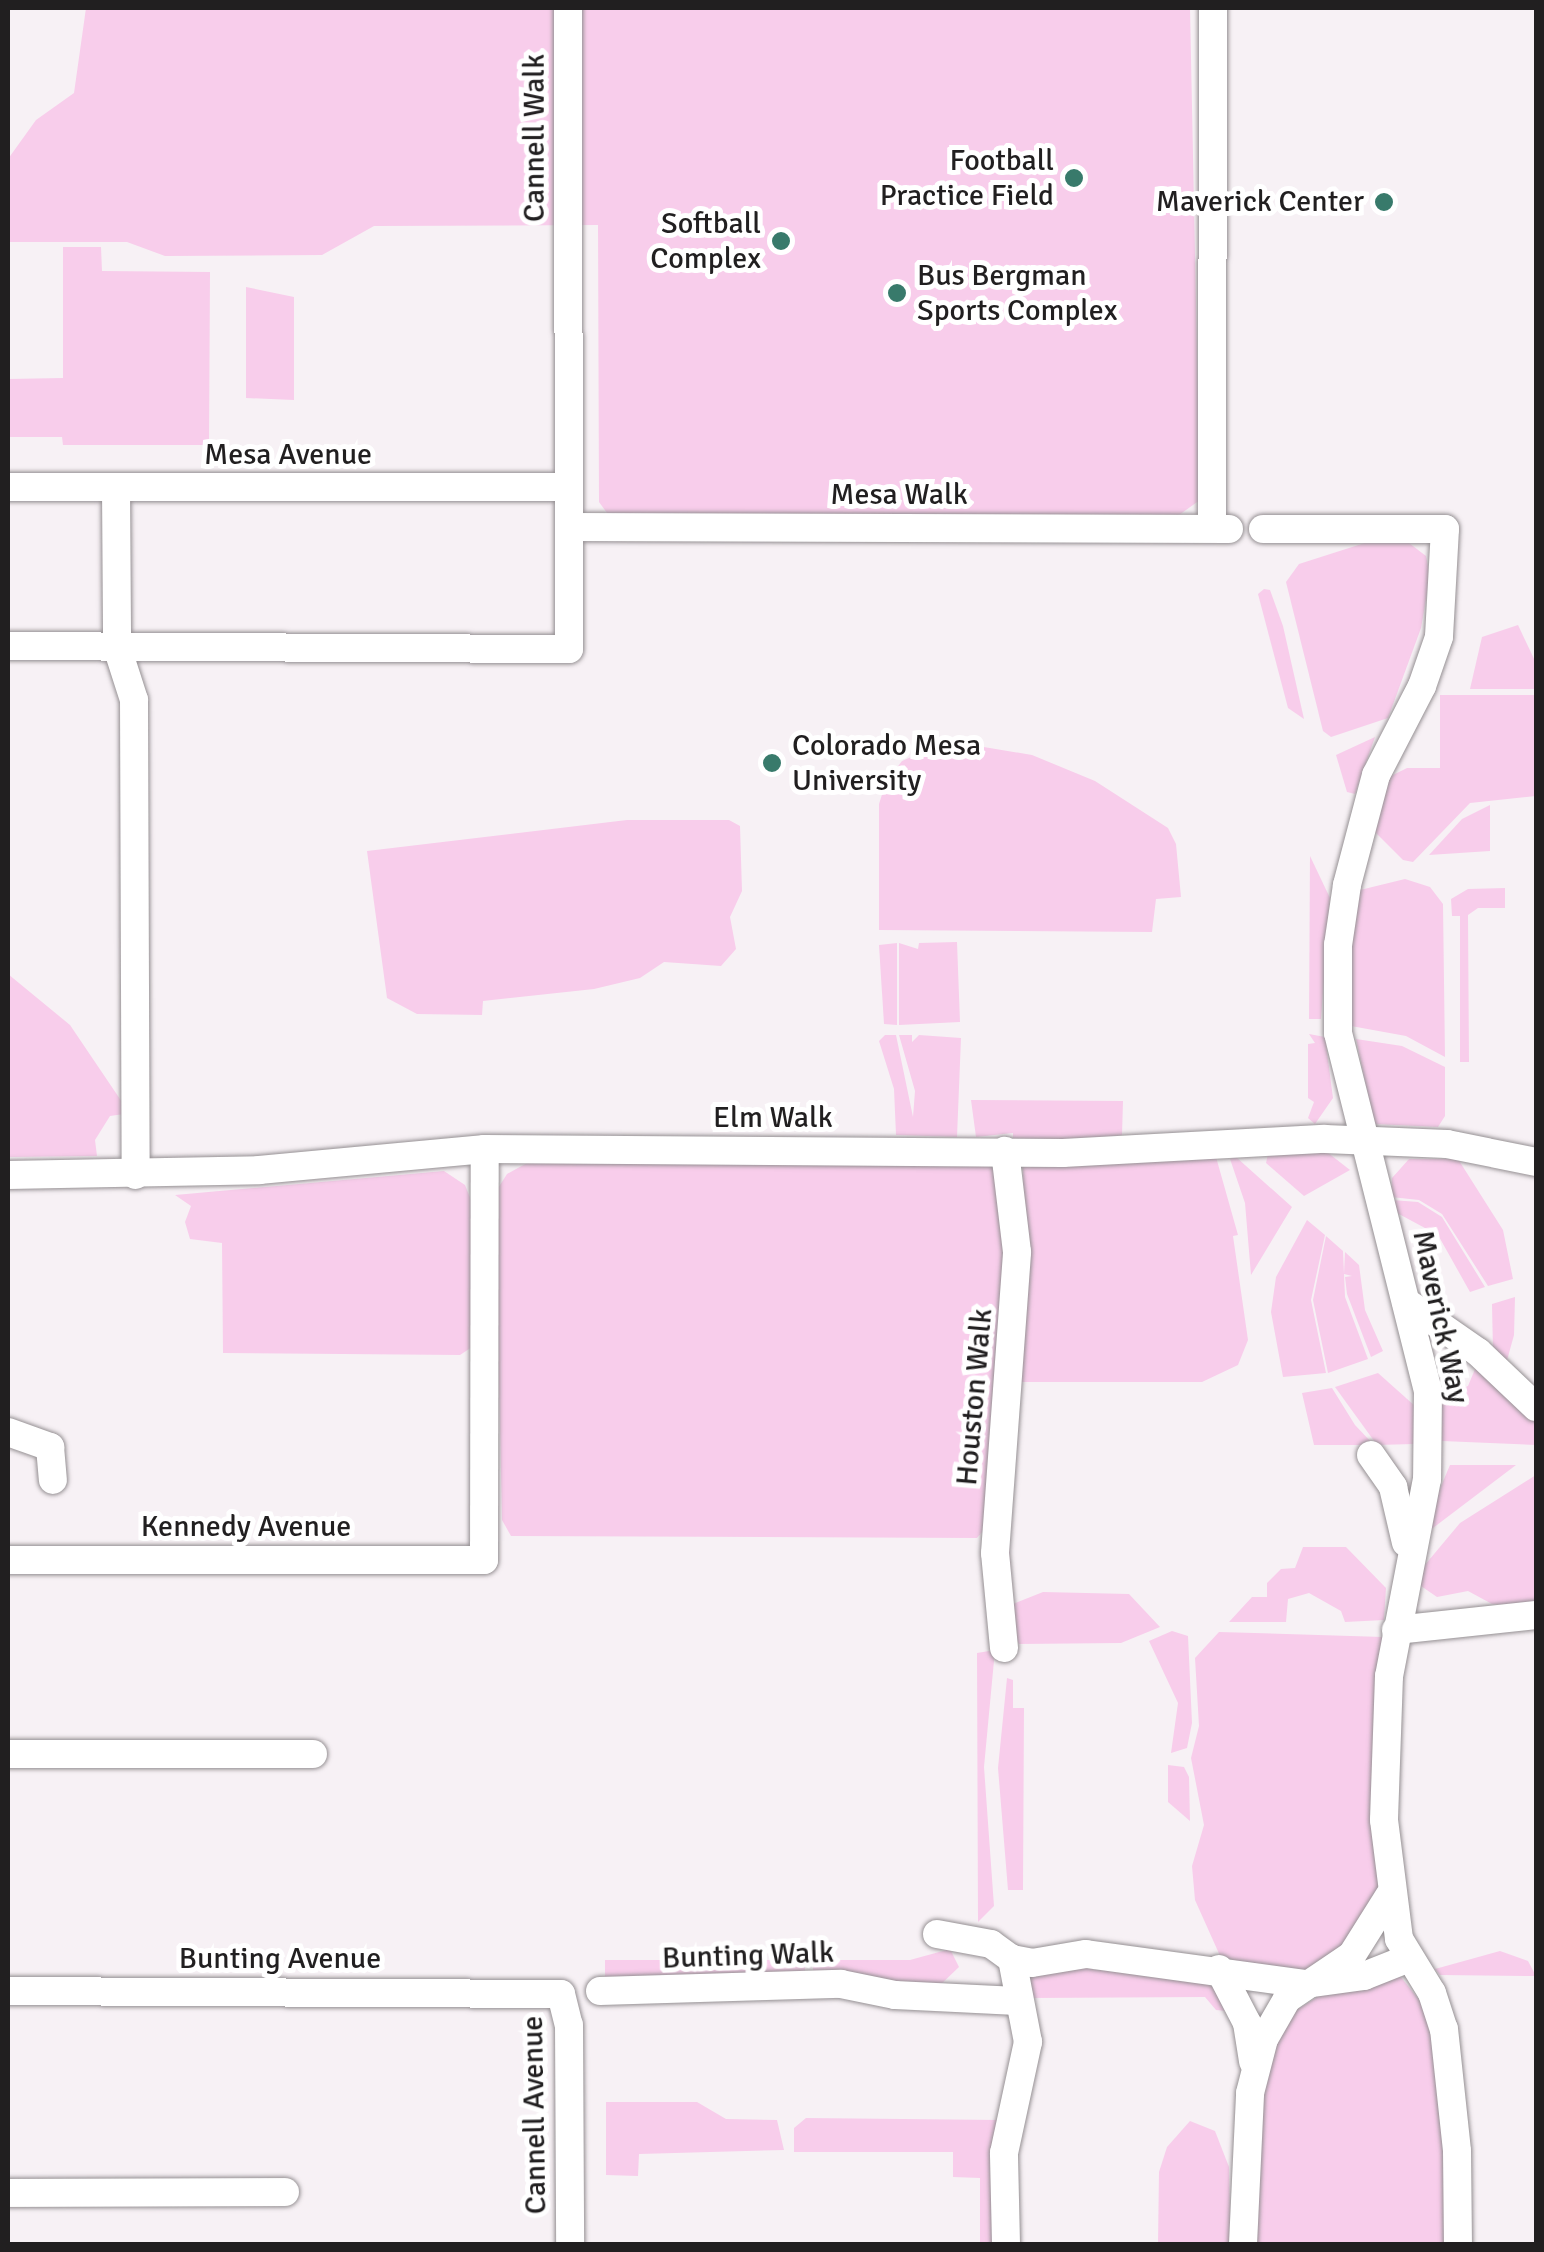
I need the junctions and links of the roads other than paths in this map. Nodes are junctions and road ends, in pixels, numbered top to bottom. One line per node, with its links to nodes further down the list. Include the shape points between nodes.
1 (568, 8): 4 (street, Cannell Walk)
2 (1212, 8): 6 (street, Mesa Walk, via 1221,528)
3 (8, 487): 5 (street, Mesa Avenue)
4 (569, 487): 5 (street, Mesa Avenue); 6 (street)
5 (116, 488): 9 (street)
6 (570, 527): 9 (street, via 569,648)
7 (1263, 529): 10 (street, Maverick Way, via 1445,529 1439,637 1376,776 1338,944 1338,1033)
8 (8, 646): 9 (street)
9 (117, 647): 15 (street, via 134,700)
10 (1366, 1142): 12 (street, Elm Walk); 13 (street, Elm Walk, via 1447,1144); 16 (street, Maverick Way)
11 (485, 1150): 12 (street, Elm Walk); 15 (street, Elm Walk); 21 (street, Kennedy Avenue, via 484,1560)
12 (1005, 1151): 26 (street, Houston Walk, via 1017,1252 995,1553)
13 (1536, 1162)
14 (8, 1174): 15 (street, Elm Walk)
15 (136, 1174)
16 (1406, 1302): 17 (street, via 1478,1352); 22 (street, Maverick Way, via 1428,1390 1429,1455)
17 (1536, 1407)
18 (8, 1432): 20 (street, via 50,1447)
19 (1370, 1455): 22 (street, via 1393,1487)
20 (53, 1480)
21 (8, 1560)
22 (1405, 1574): 24 (street); 25 (street, Maverick Way)
23 (1536, 1615): 24 (street)
24 (1461, 1618): 25 (street)
25 (1396, 1630): 29 (street, Maverick Way, via 1386,1716)
26 (1004, 1648)
27 (8, 1754): 28 (street)
28 (313, 1754)
29 (1390, 1896): 32 (street, Maverick Way); 34 (street, via 1352,1955)
30 (937, 1934): 31 (street, via 991,1944)
31 (1012, 1959): 33 (street, via 1032,1963 1086,1954); 38 (street)
32 (1408, 1959): 34 (street, via 1364,1976); 45 (street, Maverick Way, via 1432,1993 1444,2029 1458,2151)
33 (1219, 1969): 34 (street); 39 (street, via 1247,2023)
34 (1306, 1984): 39 (street, via 1275,2015)
35 (8, 1990): 37 (street, Bunting Avenue)
36 (600, 1991): 38 (street, Bunting Walk, via 841,1984 895,1995)
37 (553, 1992): 42 (street, Cannell Avenue, via 569,2011)
38 (1017, 2001): 43 (street, via 1026,2065 1004,2153)
39 (1254, 2073): 44 (street)
40 (285, 2192): 41 (street)
41 (8, 2193)
42 (570, 2244)
43 (1006, 2244)
44 (1243, 2244)
45 (1458, 2244)

